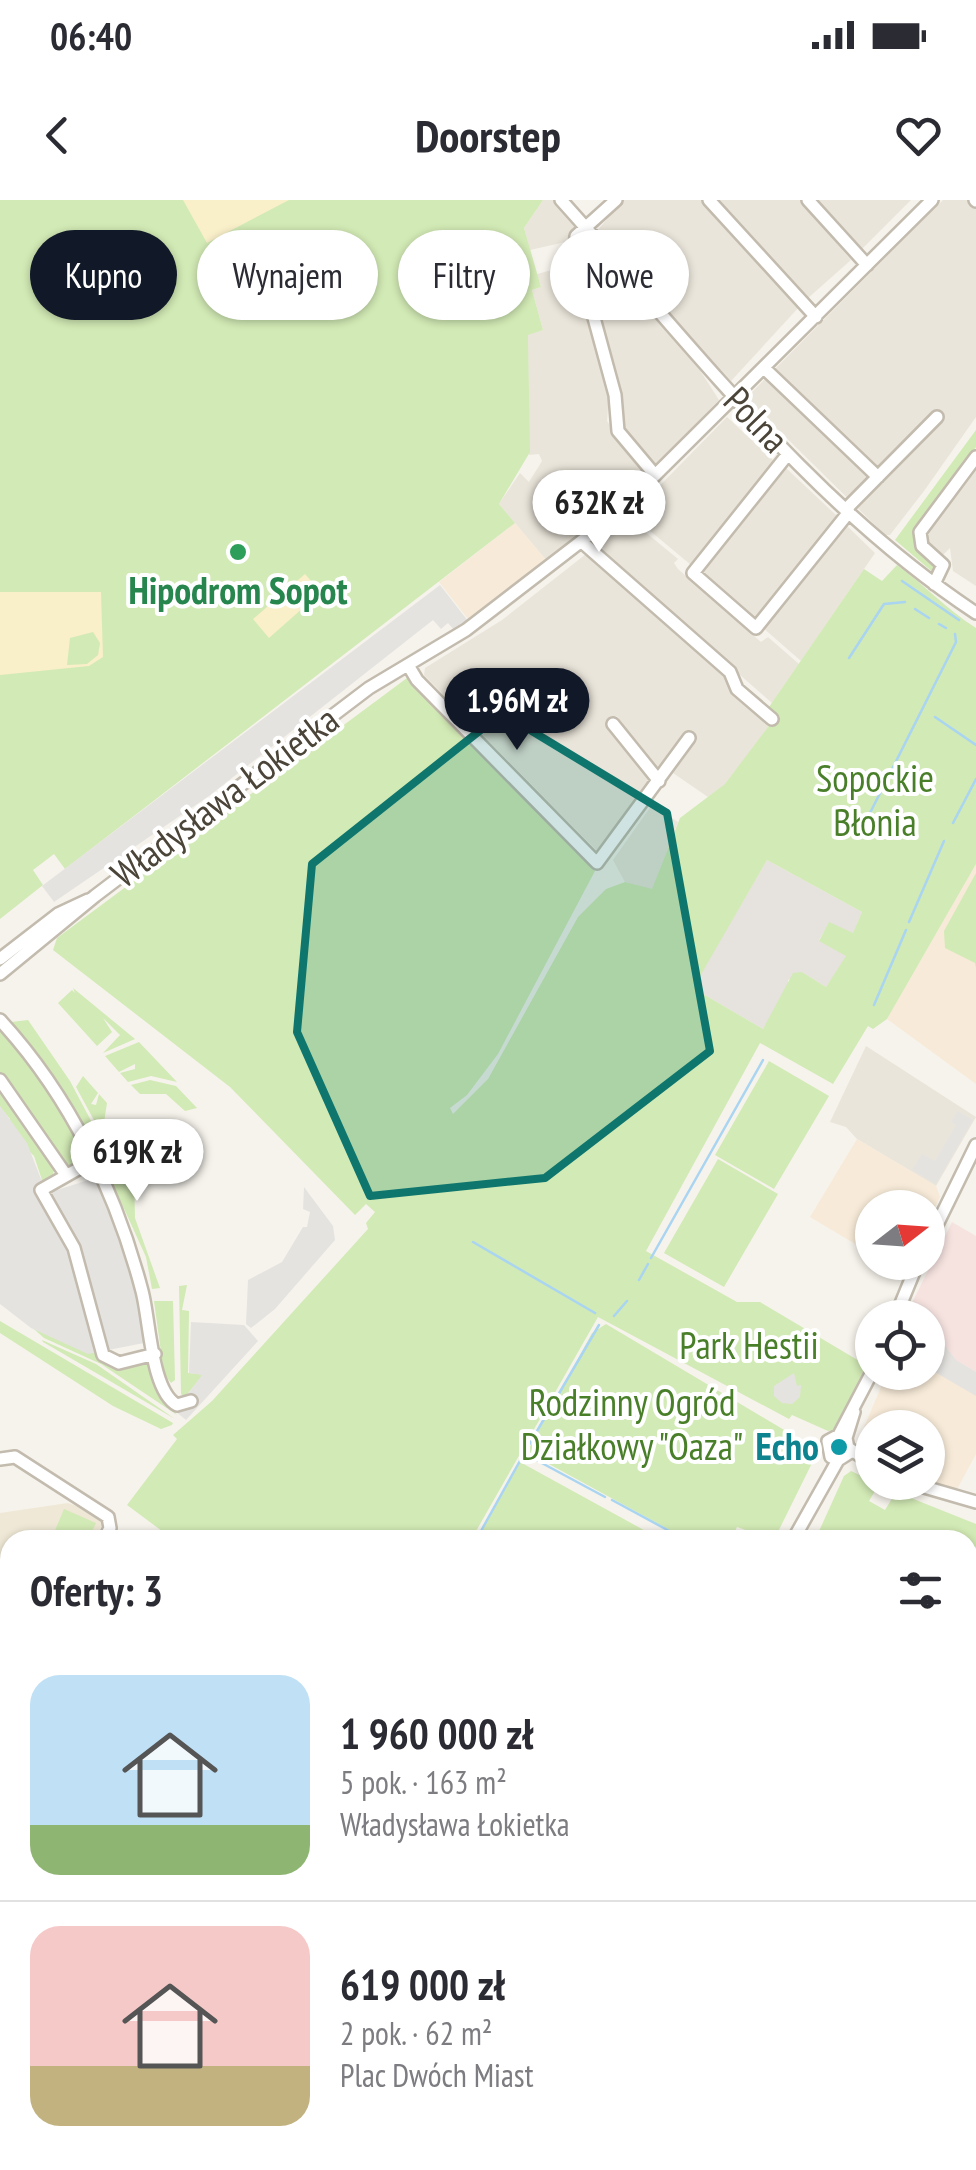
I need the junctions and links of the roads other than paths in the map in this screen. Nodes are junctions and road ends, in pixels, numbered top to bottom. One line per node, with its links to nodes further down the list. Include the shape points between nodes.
1 (561, 200): 6 (street, Polna)
2 (616, 200): 6 (street)
3 (708, 200): 8 (street)
4 (808, 200): 7 (street)
5 (932, 200): 7 (street, Władysława Łokietka)
6 (586, 228): 10 (street, Polna); 14 (street, via 575,248 615,395 618,432)
7 (868, 265): 8 (street, Władysława Łokietka)
8 (816, 316): 9 (street, Władysława Łokietka)
9 (764, 368): 10 (street, Władysława Łokietka); 15 (street)
10 (732, 398): 12 (street, Polna); 14 (street, Władysława Łokietka)
11 (937, 417): 15 (street)
12 (788, 454): 16 (street, Polna); 16 (street, via 692,569 756,628)
13 (976, 457): 18 (street, via 920,532 922,546 943,564)
14 (655, 475): 17 (street, Władysława Łokietka)
15 (878, 478): 16 (street)
16 (848, 511): 18 (street, Polna)
17 (582, 542): 20 (street, Władysława Łokietka, via 466,630); 21 (street, via 730,672 737,690)
18 (934, 584): 19 (street, Polna)
19 (976, 612)
20 (408, 664): 24 (street, via 597,864); 25 (street, Władysława Łokietka)
21 (772, 719)
22 (613, 724): 24 (street)
23 (689, 738): 24 (street)
24 (659, 781)
25 (92, 898): 26 (street, Władysława Łokietka, via 58,914); 27 (street, Władysława Łokietka)
26 (0, 959)
27 (0, 974)
28 (0, 1020): 31 (street, via 53,1089)
29 (0, 1080): 32 (street)
30 (976, 1145): 33 (street)
31 (94, 1160): 32 (street); 34 (street, via 131,1251)
32 (66, 1175): 34 (street, via 41,1190 68,1232 103,1355 119,1363)
33 (945, 1208)
34 (155, 1354): 36 (street, via 166,1398 177,1405)
35 (864, 1390): 37 (street)
36 (190, 1401)
37 (842, 1449): 38 (street); 43 (street)
38 (855, 1455)
39 (0, 1460): 42 (street, via 15,1458 108,1516)
40 (945, 1493): 41 (street)
41 (976, 1502)
42 (109, 1530)
43 (798, 1530)

